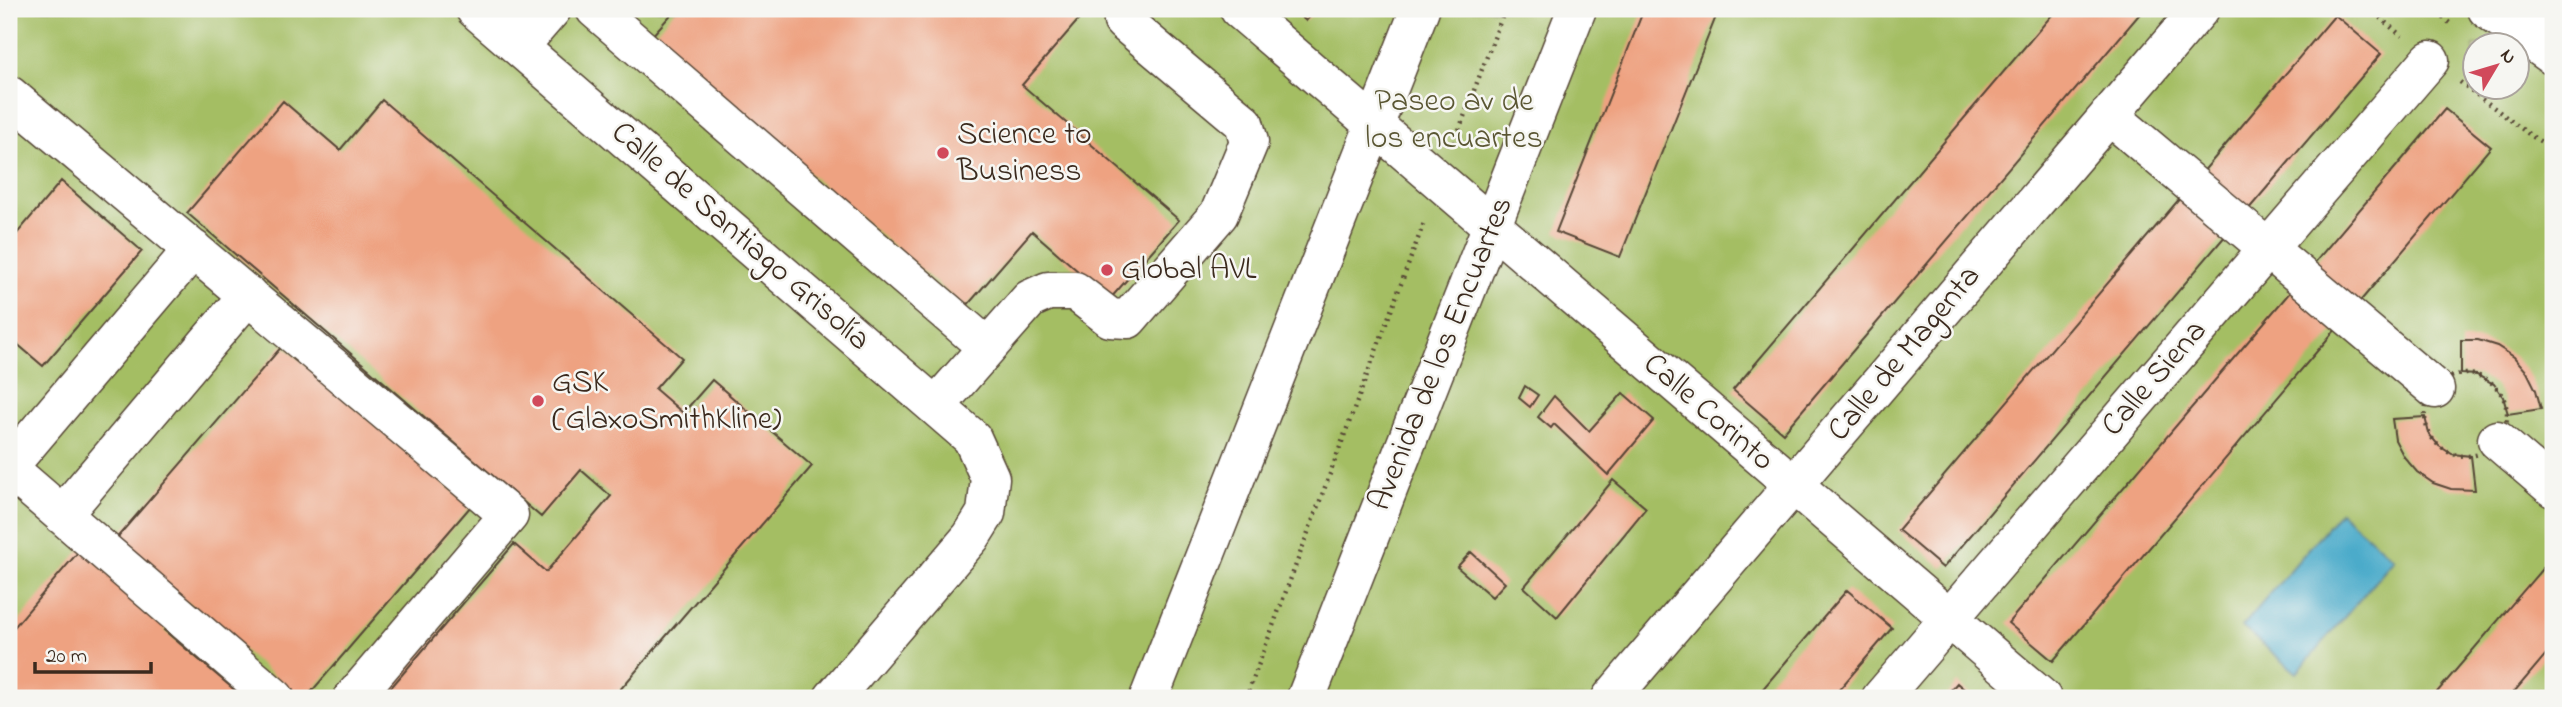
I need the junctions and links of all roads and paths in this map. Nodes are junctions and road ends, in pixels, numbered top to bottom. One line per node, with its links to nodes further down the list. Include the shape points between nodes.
1 (475, 9): 13 (street, Calle de Santiago Grisolía)
2 (552, 9): 13 (street)
3 (1124, 9): 24 (street, via 1124,21 1244,123 1249,142 1219,214 1129,319 1110,318 1075,291 1048,291 1030,299)
4 (1239, 9): 18 (street, Calle Corinto)
5 (1420, 9): 18 (street)
6 (1505, 9): 19 (path, Avenida de los Encuartes)
7 (1577, 9): 20 (street, Avenida de los Encuartes)
8 (2200, 9): 17 (street, Calle de Magenta)
9 (2487, 9): 14 (street)
10 (2548, 9): 12 (street)
11 (605, 12): 24 (street)
12 (2553, 13)
13 (519, 47): 26 (street, Calle de Santiago Grisolía)
14 (2553, 56)
15 (2430, 60): 21 (street, Calle Siena)
16 (9, 95): 22 (street)
17 (2109, 115): 21 (street); 29 (street, Calle de Magenta)
18 (1374, 126): 19 (street, Calle Corinto); 36 (street)
19 (1439, 182): 20 (street, Calle Corinto); 37 (path, Avenida de los Encuartes)
20 (1492, 227): 29 (street, Calle Corinto); 38 (street, Avenida de los Encuartes)
21 (2267, 248): 25 (street); 32 (street, Calle Siena)
22 (193, 249): 23 (street); 28 (street)
23 (248, 295): 31 (street); 34 (street, via 509,515)
24 (987, 347): 26 (street)
25 (2435, 389)
26 (936, 406): 35 (street, Calle de Santiago Grisolía, via 972,438 990,478 986,513 971,537)
27 (2497, 440): 30 (street)
28 (9, 468): 31 (street)
29 (1793, 486): 32 (street, Calle Corinto); 39 (street, Calle de Magenta)
30 (2553, 488)
31 (62, 515): 33 (street)
32 (1950, 619): 40 (street, Calle Siena); 41 (street, Calle Corinto)
33 (275, 698)
34 (353, 698)
35 (833, 698)
36 (1149, 698)
37 (1246, 698)
38 (1306, 698)
39 (1611, 698)
40 (1881, 698)
41 (2042, 698)

